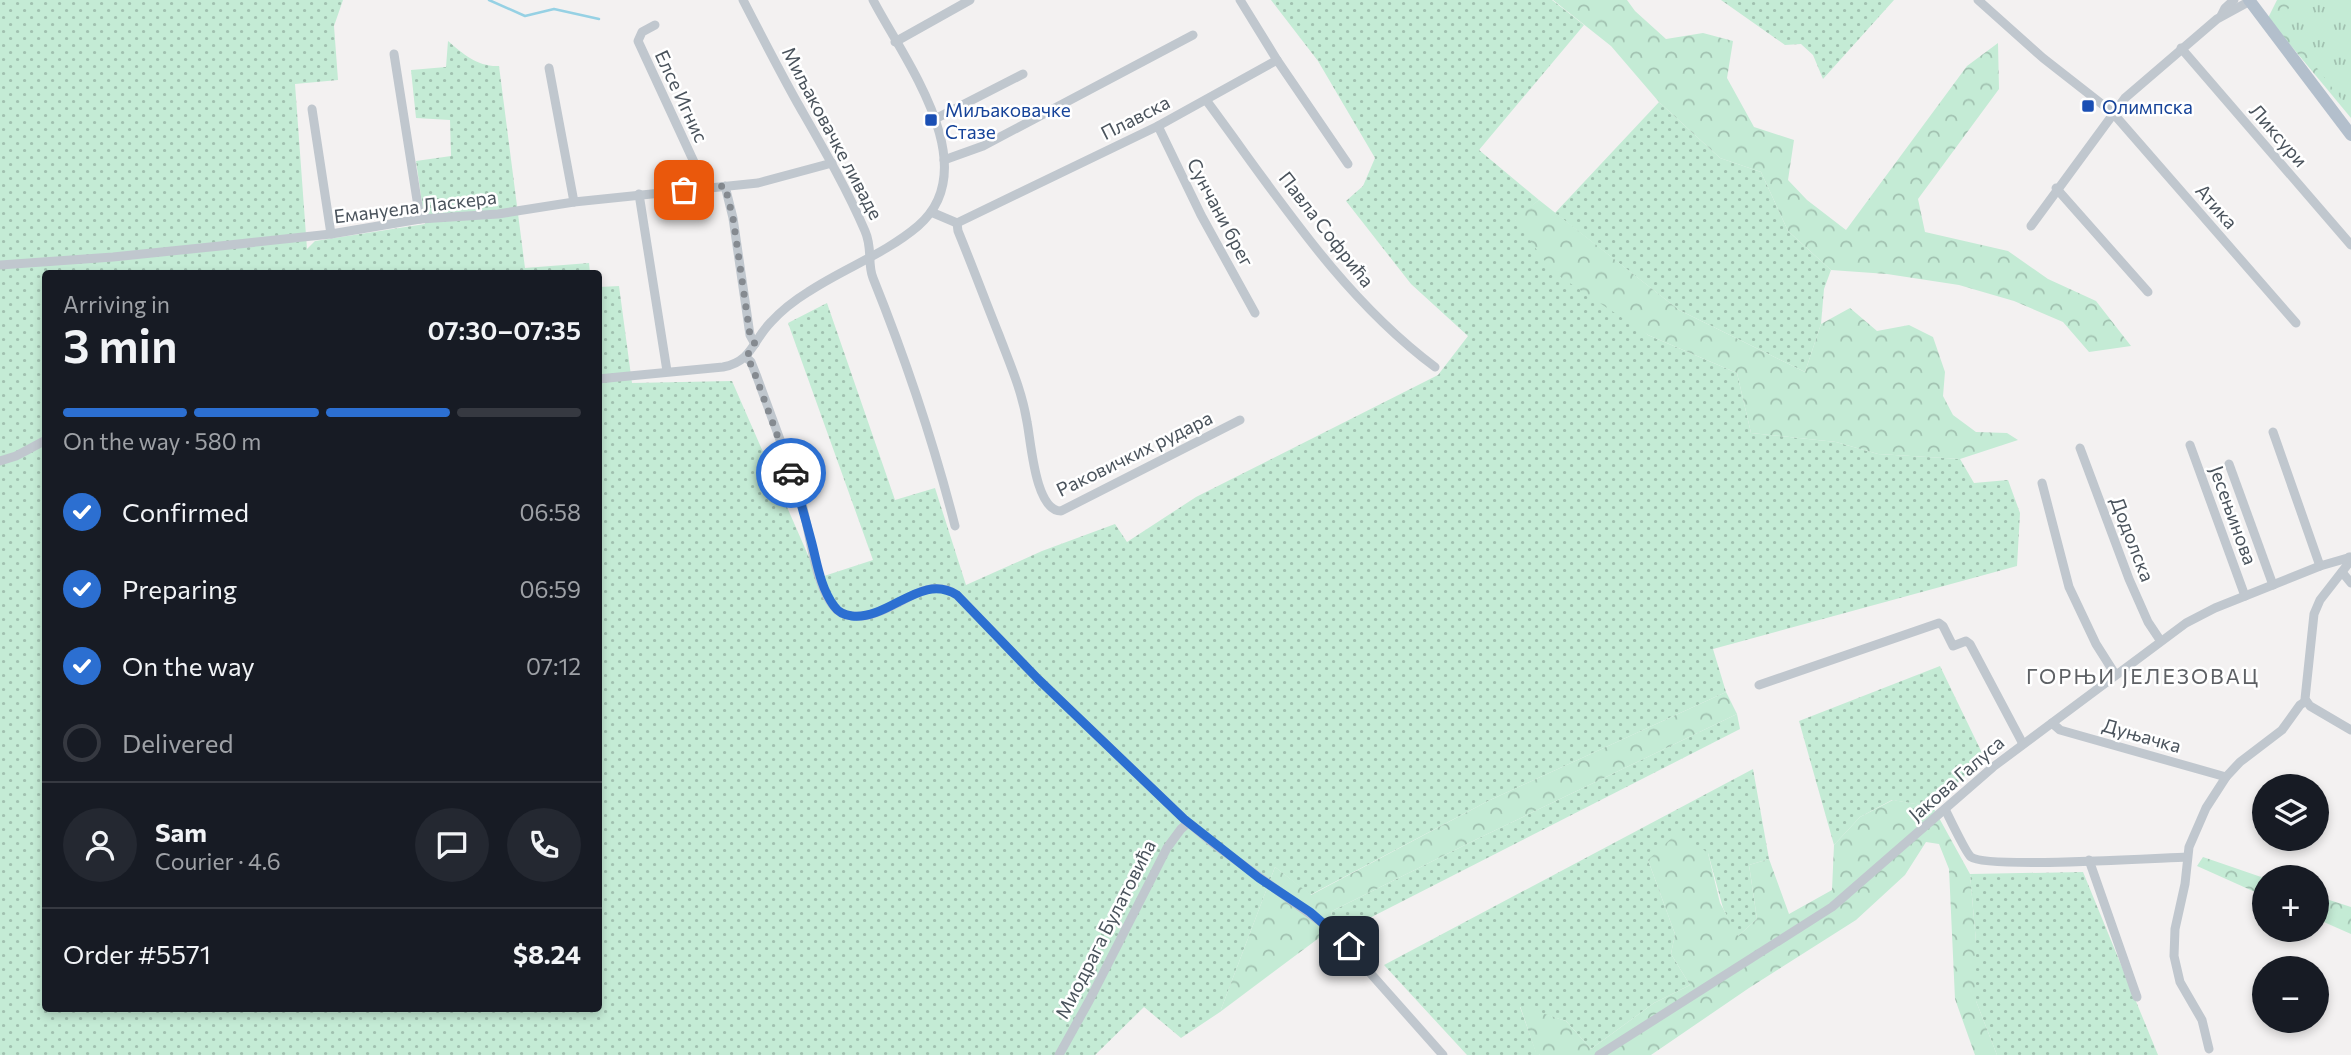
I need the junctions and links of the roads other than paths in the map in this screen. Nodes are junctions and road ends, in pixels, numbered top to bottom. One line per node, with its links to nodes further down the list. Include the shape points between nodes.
1 (743, 0): 24 (street, Миљаковачке ливаде)
2 (873, 0): 11 (street)
3 (970, 0): 11 (street)
4 (1240, 0): 14 (street)
5 (1978, 0): 19 (street)
6 (2234, 0): 8 (street)
7 (2250, 0): 8 (street); 22 (main road)
8 (2221, 16): 12 (street)
9 (655, 25): 27 (street, Елсе Игнис, via 642,32 638,41)
10 (1193, 35): 23 (street, via 984,146)
11 (895, 42): 20 (street)
12 (2181, 48): 19 (street); 36 (street, Ликсури)
13 (394, 54): 32 (street)
14 (1277, 60): 17 (street, Плавска); 25 (street)
15 (549, 68): 30 (street)
16 (1023, 74): 20 (street)
17 (1206, 100): 21 (street, Плавска); 44 (street, Павла Софрића, via 1347,286 1385,326)
18 (312, 109): 35 (street)
19 (2112, 112): 28 (street); 41 (street, Атика)
20 (935, 119): 23 (street)
21 (1158, 126): 33 (street, Плавска); 40 (street, Сунчани брег)
22 (2351, 135)
23 (944, 160): 31 (street, via 943,180)
24 (832, 163): 26 (street, Емануела Ласкера, via 767,182); 37 (street, Миљаковачке ливаде, via 866,233)
25 (1348, 164)
26 (725, 186): 27 (street, Емануела Ласкера); 42 (street)
27 (706, 188): 29 (street, Емануела Ласкера)
28 (2056, 188): 34 (street); 39 (street)
29 (639, 194): 30 (street, Емануела Ласкера); 45 (street)
30 (573, 202): 32 (street, Емануела Ласкера, via 498,214)
31 (931, 212): 33 (street); 37 (street, via 908,235)
32 (419, 219): 35 (street, Емануела Ласкера)
33 (957, 223): 47 (street, Раковичких рудара, via 1012,366 1037,480 1052,510 1060,511)
34 (2031, 226)
35 (331, 233): 38 (street, Емануела Ласкера)
36 (2351, 245)
37 (871, 258): 42 (street, via 803,295 771,321); 55 (street, Миљаковачке ливаде, via 871,271 914,384)
38 (0, 265)
39 (2148, 292)
40 (1255, 313)
41 (2296, 323)
42 (755, 344): 43 (street)
43 (746, 357): 45 (street, via 723,367); 71 (street, via 780,440 819,574 835,607 861,616 928,589 953,592)
44 (1435, 367)
45 (667, 371): 46 (street)
46 (602, 379)
47 (1240, 420)
48 (2273, 432): 57 (street)
49 (42, 442): 52 (street)
50 (2190, 445): 61 (street, Јесењинова)
51 (2080, 448): 62 (street, Додолска, via 2129,579)
52 (0, 461)
53 (2229, 464): 60 (street)
54 (2042, 483): 63 (street, via 2069,587)
55 (955, 526)
56 (2350, 557): 57 (street, Јакова Галуса); 58 (street)
57 (2320, 566): 60 (street, Јакова Галуса)
58 (2342, 572): 59 (street); 65 (street, via 2316,606 2312,619)
59 (2351, 583)
60 (2273, 585): 61 (street, Јакова Галуса)
61 (2245, 596): 62 (street, Јакова Галуса, via 2199,615)
62 (2160, 640): 63 (street, Јакова Галуса)
63 (2115, 674): 66 (street, Јакова Галуса)
64 (1759, 685): 68 (street, via 1939,623 1952,645 1970,644)
65 (2306, 701): 67 (street); 69 (street, via 2282,730)
66 (2052, 723): 68 (street, Јакова Галуса); 69 (street, Дуњачка, via 2060,730)
67 (2351, 730)
68 (2023, 744): 70 (street, Јакова Галуса)
69 (2226, 777): 72 (street, via 2195,830)
70 (1945, 809): 73 (street, via 1971,857 2003,863); 78 (street, Јакова Галуса, via 1812,922)
71 (1188, 823): 76 (street, Миодрага Булатовића, via 1167,848); 77 (street, via 1332,930)
72 (2187, 857): 73 (street); 75 (street, via 2174,956 2180,982 2202,1020)
73 (2089, 860): 74 (street)
74 (2137, 997)
75 (2209, 1049)
76 (1059, 1055)
77 (1443, 1055)
78 (1599, 1055)

